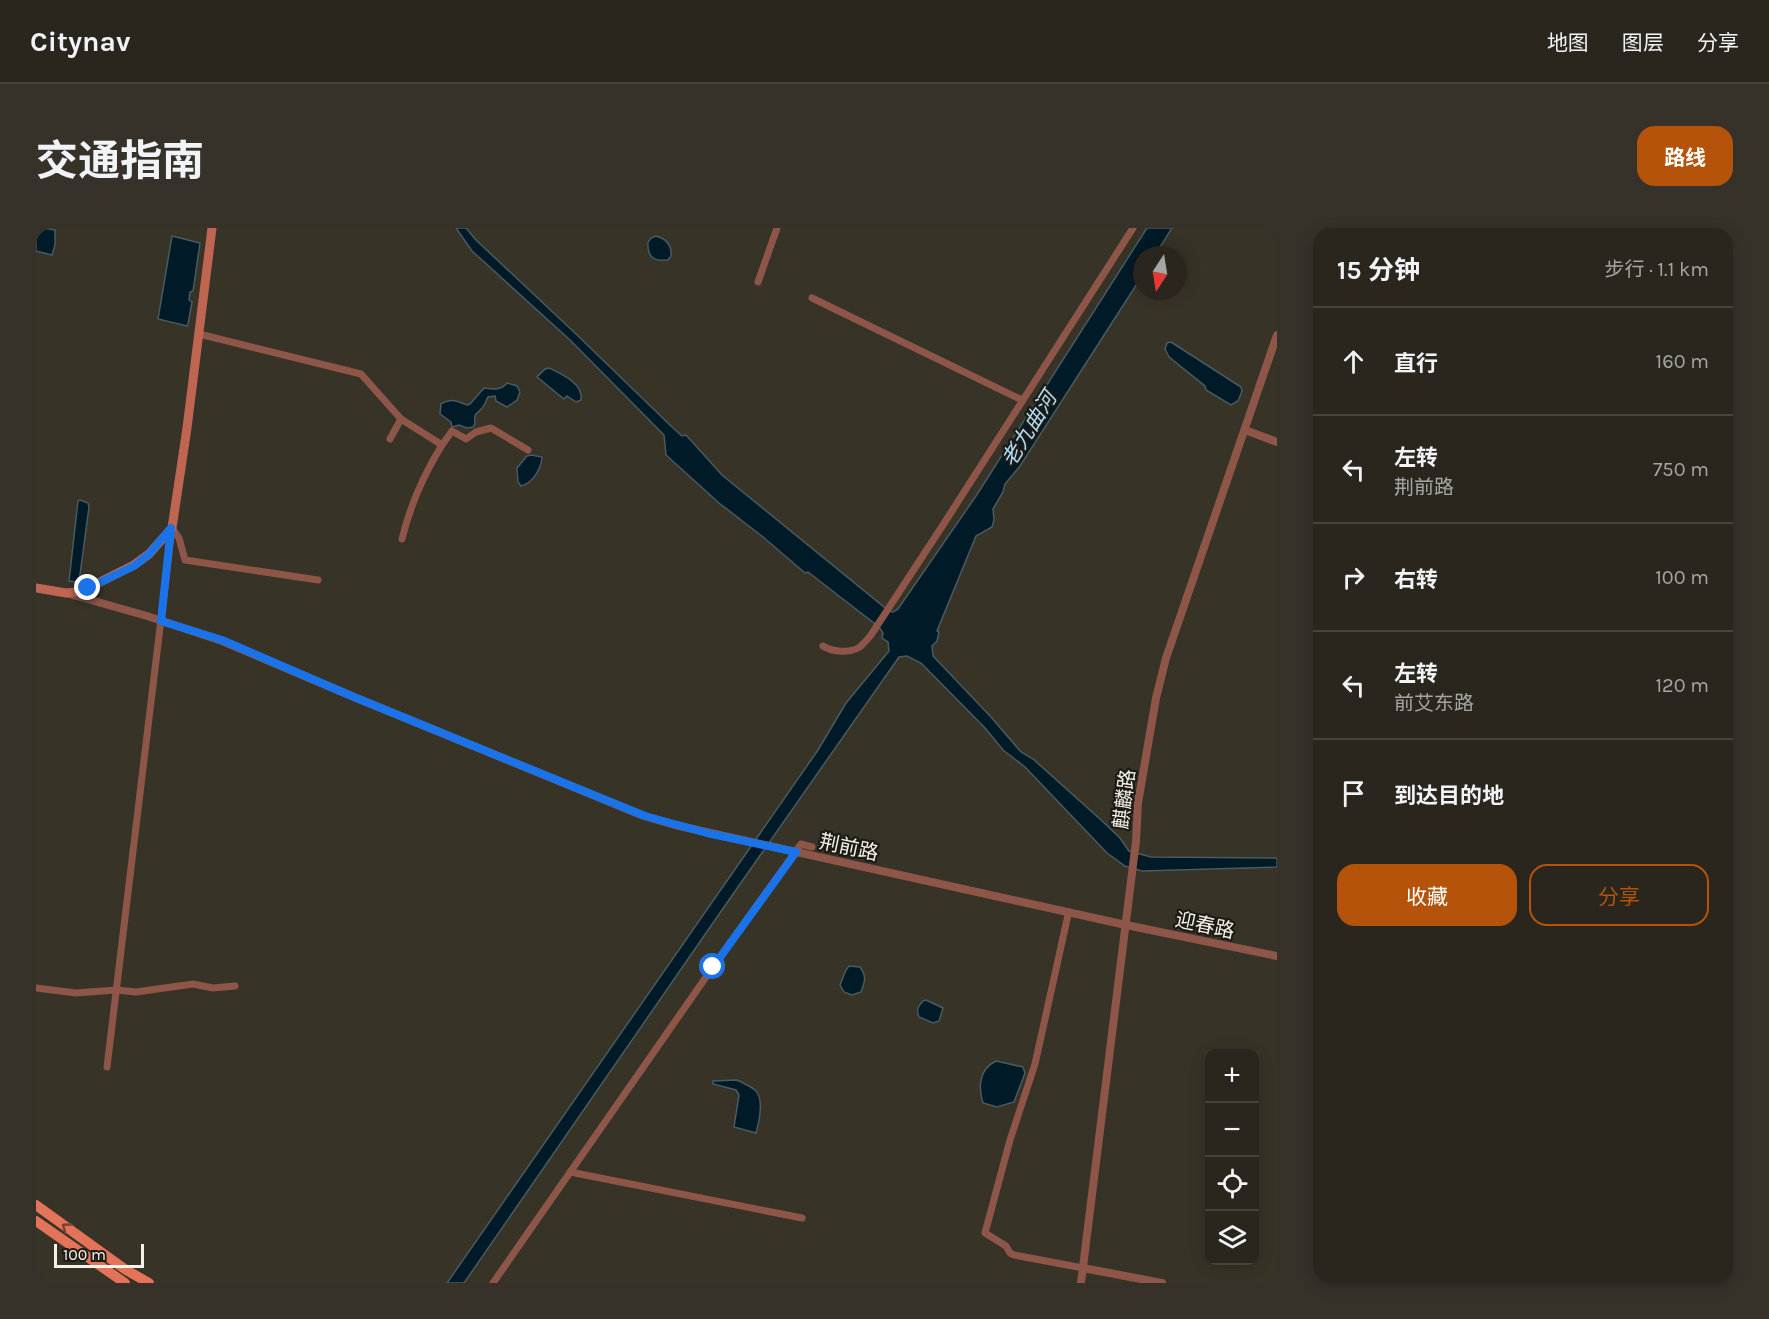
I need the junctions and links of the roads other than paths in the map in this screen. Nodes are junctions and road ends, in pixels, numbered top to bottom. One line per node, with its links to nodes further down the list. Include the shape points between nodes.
1 (212, 228): 6 (main road)
2 (777, 228): 4 (street)
3 (1133, 228): 8 (street)
4 (758, 282)
5 (812, 298): 8 (street)
6 (199, 334): 9 (street, via 361,374); 15 (main road)
7 (1277, 335): 10 (street, 麒麟路)
8 (1022, 400): 21 (street, via 860,648 828,650)
9 (401, 419): 11 (street); 13 (street)
10 (1245, 430): 12 (street); 25 (street, 麒麟路, via 1166,658 1156,698 1138,803)
11 (390, 439)
12 (1277, 442)
13 (442, 446): 14 (street, via 452,431 466,439 491,428); 16 (street, via 424,477)
14 (528, 450)
15 (171, 528): 17 (street, via 179,538 185,560); 19 (main road, via 134,566 88,588); 20 (street)
16 (402, 539)
17 (318, 580)
18 (36, 588): 19 (main road)
19 (66, 593): 20 (street, 荆前路)
20 (161, 621): 23 (street, 荆前路, via 222,640 645,816); 29 (street)
21 (823, 646)
22 (812, 847): 23 (street, via 801,844)
23 (796, 852): 25 (street, 荆前路); 31 (street)
24 (1068, 915): 35 (street, via 1035,1064 986,1233 1014,1255)
25 (1126, 925): 26 (street, 迎春路); 35 (street, 麒麟路)
26 (1277, 956)
27 (235, 986): 29 (street, via 213,988 193,984 136,992)
28 (36, 988): 29 (street, via 76,993)
29 (116, 990): 30 (street)
30 (107, 1067)
31 (570, 1172): 33 (street); 38 (street)
32 (36, 1205): 37 (main road, one-way to 32)
33 (802, 1218)
34 (36, 1221): 36 (main road)
35 (1083, 1268): 39 (street, 麒麟路); 40 (street)
36 (125, 1283)
37 (149, 1283)
38 (493, 1283)
39 (1081, 1283)
40 (1162, 1283)

